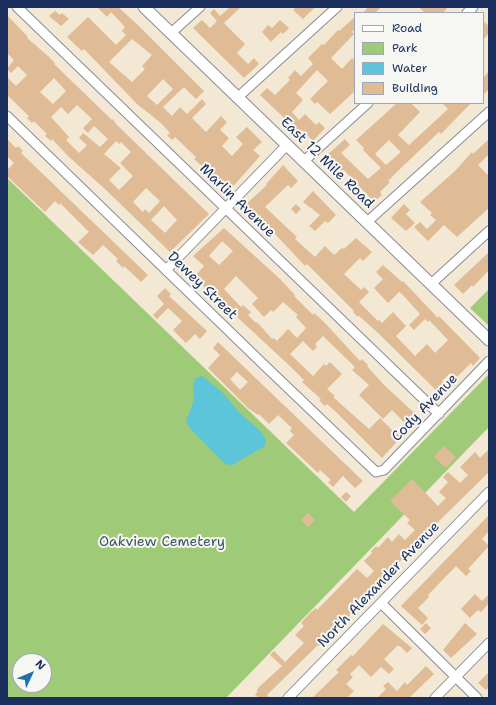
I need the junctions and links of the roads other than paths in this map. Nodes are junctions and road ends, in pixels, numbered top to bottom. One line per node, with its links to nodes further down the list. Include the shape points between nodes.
1 (17, 7): 12 (street, Marlin Avenue)
2 (144, 7): 5 (main road, East 12 Mile Road)
3 (200, 7): 5 (street)
4 (337, 7): 6 (street)
5 (171, 33): 6 (main road, East 12 Mile Road)
6 (237, 98): 10 (main road, East 12 Mile Road)
7 (367, 104): 11 (street)
8 (489, 112): 13 (street)
9 (7, 116): 15 (street, Dewey Street)
10 (287, 145): 11 (main road, East 12 Mile Road); 12 (street)
11 (304, 161): 13 (main road, East 12 Mile Road)
12 (226, 209): 15 (street); 19 (street, Marlin Avenue)
13 (367, 222): 16 (main road, East 12 Mile Road)
14 (489, 231): 16 (street)
15 (166, 270): 20 (street, Dewey Street, via 368,465)
16 (431, 284): 17 (main road, East 12 Mile Road)
17 (489, 340)
18 (489, 361): 19 (street, Cody Avenue)
19 (439, 414): 20 (street, Cody Avenue, via 384,470)
20 (379, 472)
21 (489, 492): 22 (street, North Alexander Avenue)
22 (381, 604): 24 (street); 25 (street, North Alexander Avenue)
23 (489, 643): 24 (street)
24 (455, 677): 26 (street); 27 (street)
25 (288, 698)
26 (435, 698)
27 (477, 698)

